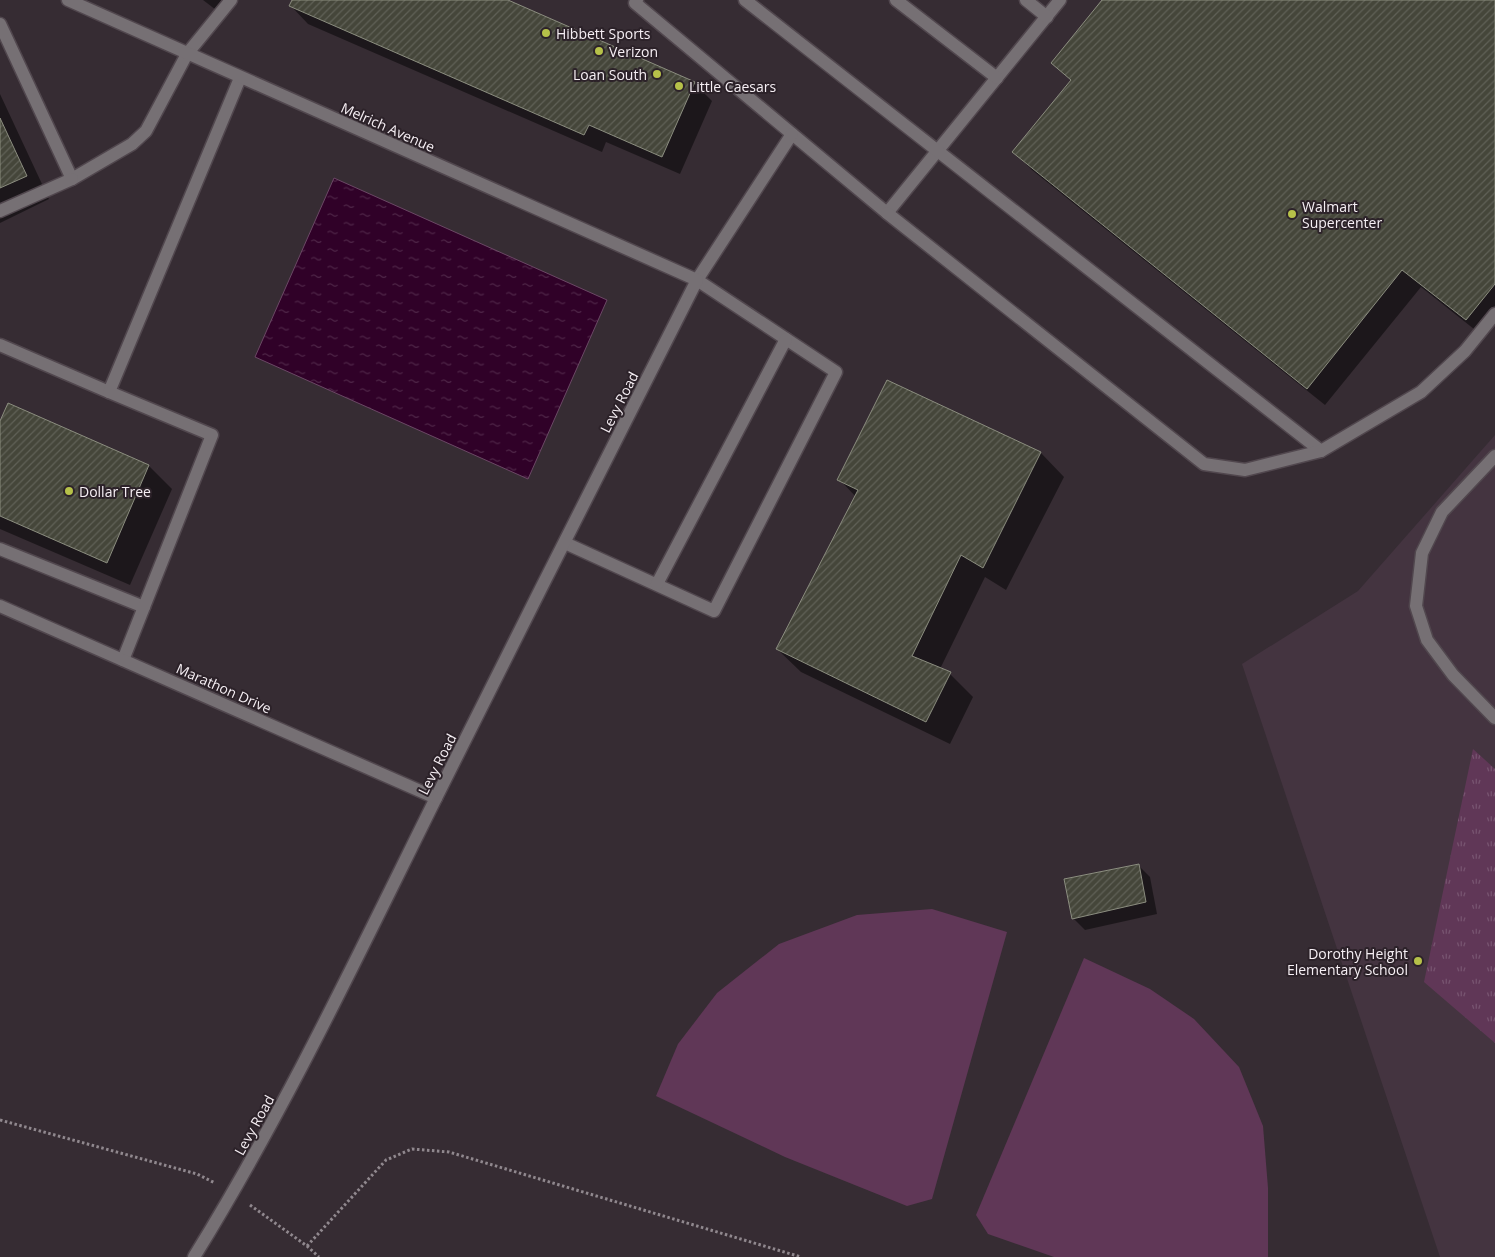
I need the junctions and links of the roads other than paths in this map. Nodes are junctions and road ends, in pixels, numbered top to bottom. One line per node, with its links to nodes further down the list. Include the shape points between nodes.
1 (68, 0): 10 (street, Melrich Avenue)
2 (231, 0): 10 (street)
3 (745, 0): 14 (street)
4 (896, 0): 12 (street)
5 (1026, 0): 8 (street)
6 (1060, 0): 8 (street)
7 (633, 1): 13 (street)
8 (1047, 17): 12 (street)
9 (0, 24): 15 (street)
10 (187, 54): 11 (street, Melrich Avenue); 15 (street, via 146,131 132,144)
11 (240, 78): 18 (street, Melrich Avenue); 22 (street)
12 (997, 78): 14 (street)
13 (792, 134): 17 (street); 18 (street, Levy Road)
14 (936, 152): 17 (street); 23 (street)
15 (72, 179): 16 (street)
16 (0, 211)
17 (887, 213): 23 (street, via 1204,464 1245,470)
18 (698, 280): 20 (street, Melrich Avenue); 25 (street, Levy Road)
19 (1495, 314): 23 (street, via 1465,351 1421,392)
20 (786, 338): 27 (street); 27 (street, Melrich Avenue, via 836,372 714,610)
21 (0, 345): 22 (street)
22 (109, 392): 29 (street, via 212,434)
23 (1321, 451)
24 (1495, 456): 31 (street, via 1442,512 1422,553 1416,606 1427,640 1453,675)
25 (565, 542): 27 (street); 32 (street, Levy Road)
26 (0, 549): 29 (street)
27 (657, 584)
28 (0, 606): 30 (street, Marathon Drive)
29 (144, 607): 30 (street)
30 (123, 660): 32 (street, Marathon Drive)
31 (1495, 718)
32 (436, 798): 33 (street, Levy Road, via 326,1024 233,1194)
33 (194, 1257)

